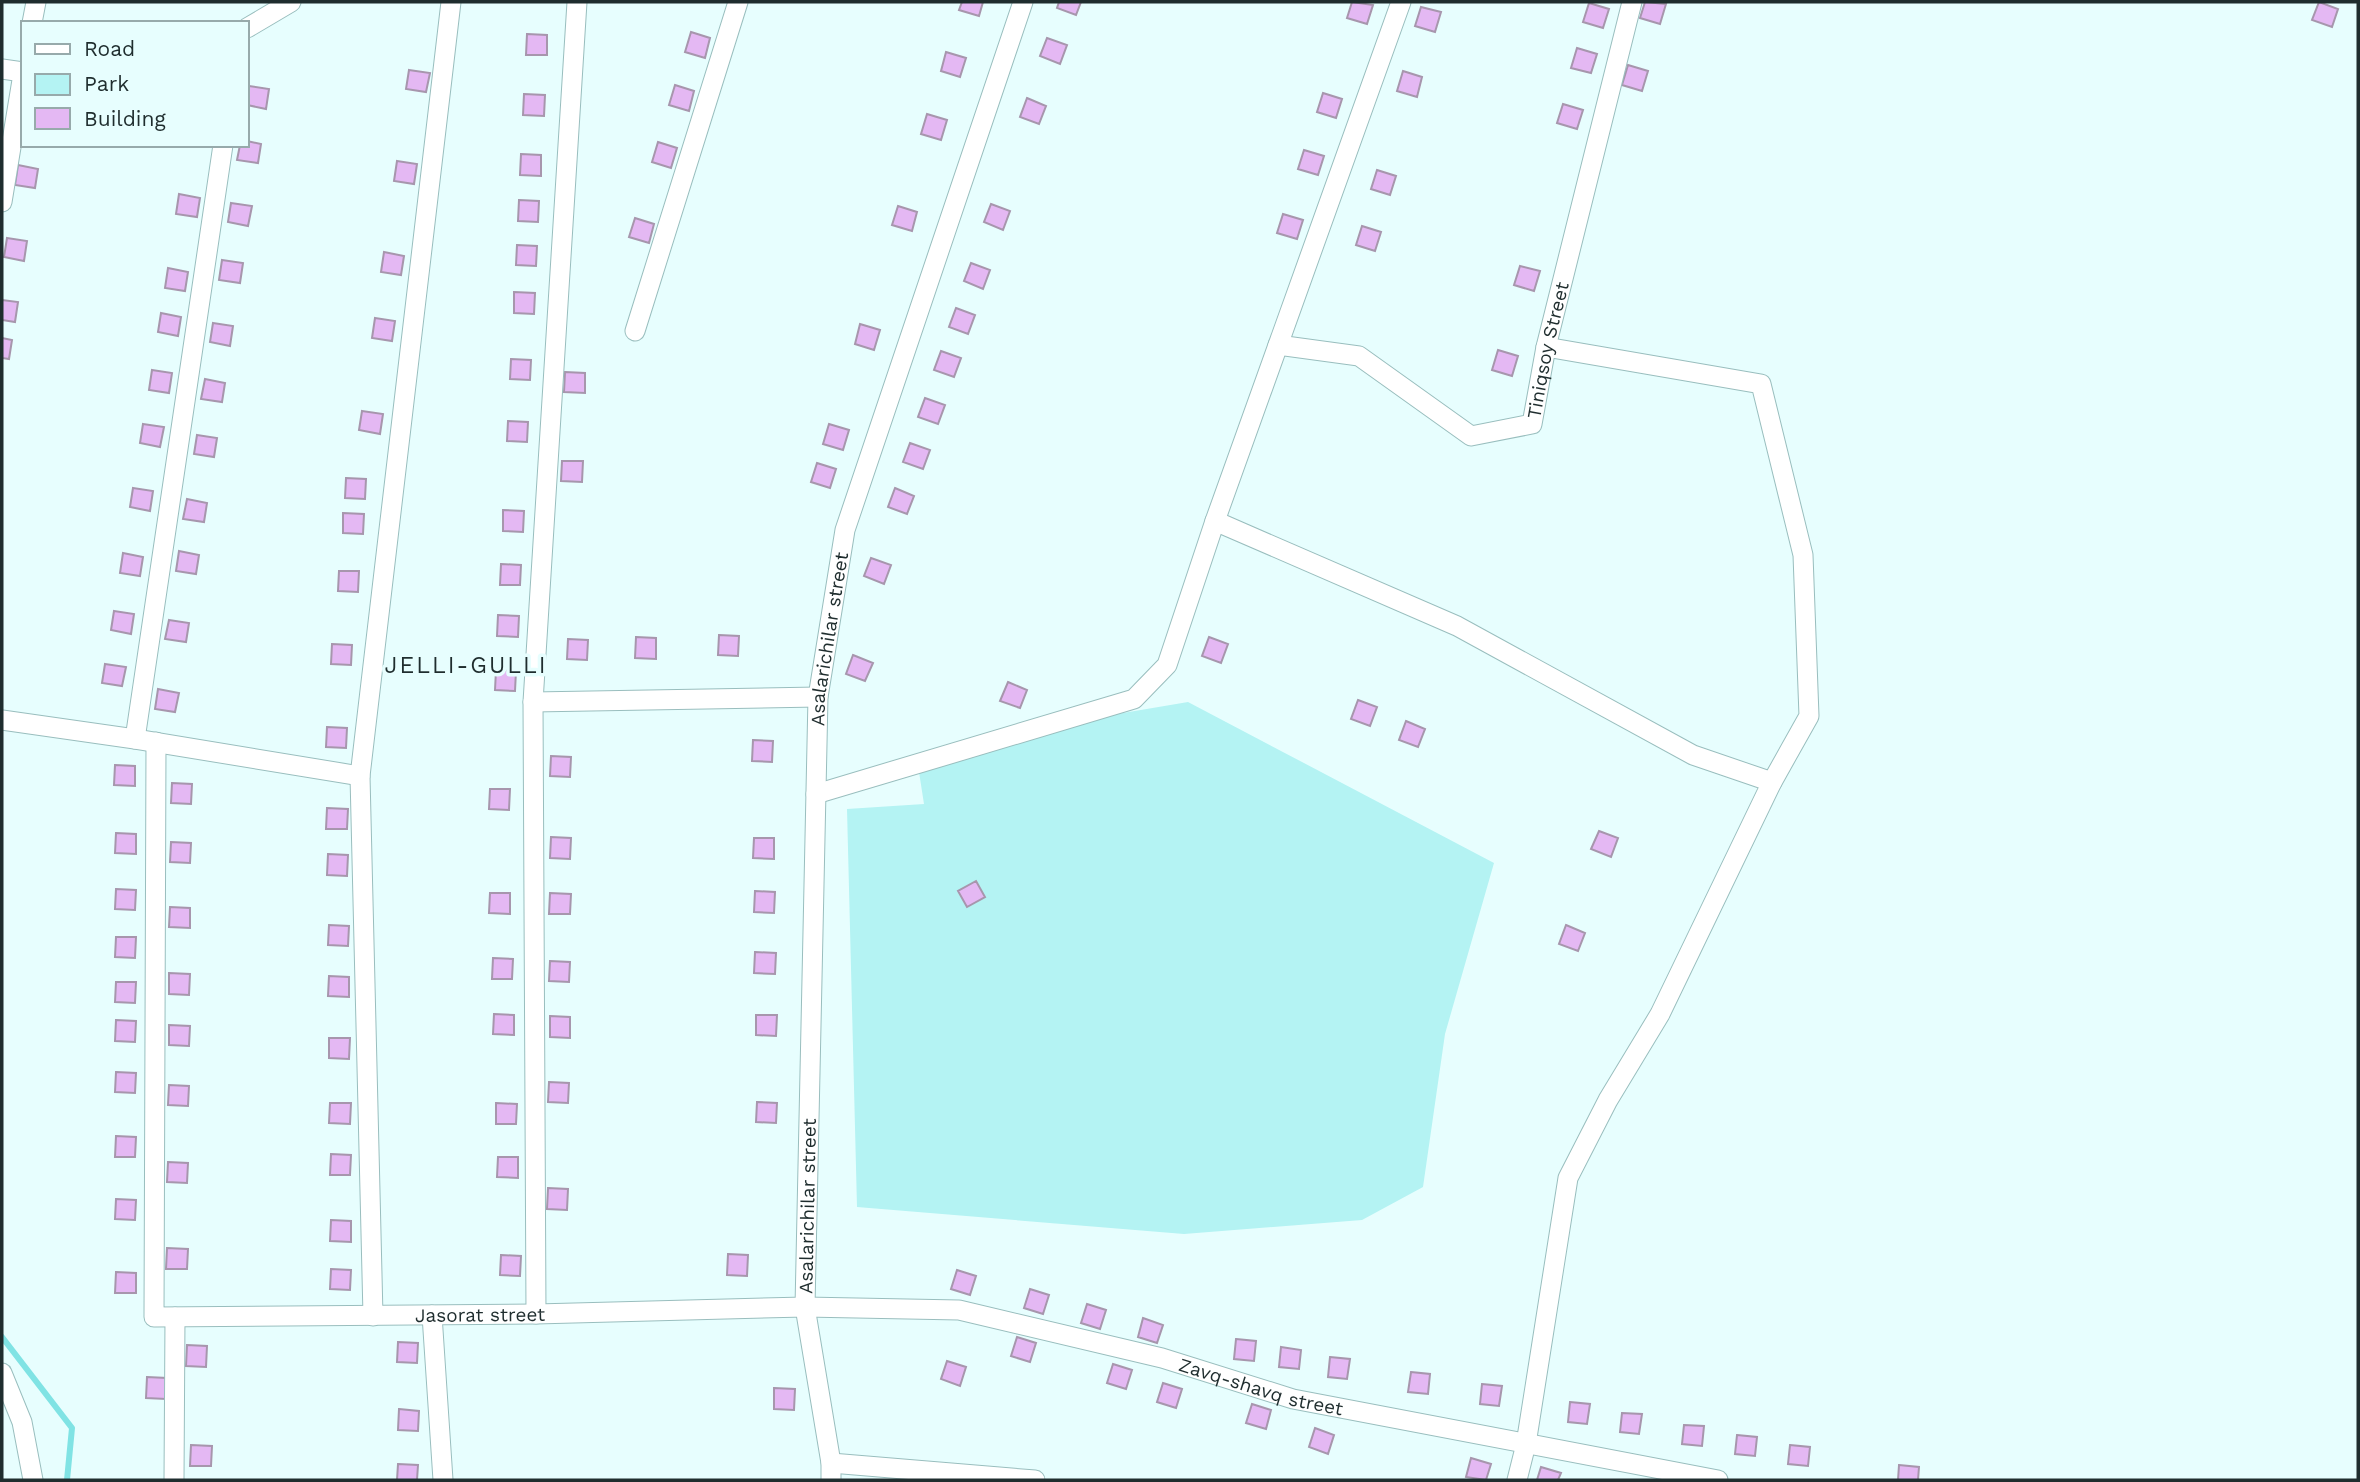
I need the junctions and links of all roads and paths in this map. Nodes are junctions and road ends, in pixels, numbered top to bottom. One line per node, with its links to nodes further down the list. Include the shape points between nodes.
1 (36, 2): 9 (street)
2 (291, 2): 10 (street)
3 (451, 2): 25 (street)
4 (577, 2): 21 (street)
5 (738, 2): 16 (street)
6 (1023, 2): 20 (street, Asalarichilar street, via 845,530)
7 (1401, 2): 17 (street)
8 (1632, 2): 18 (street, Tiniqsoy Street)
9 (32, 21)
10 (248, 27)
11 (2, 69): 12 (street)
12 (21, 73)
13 (21, 85): 15 (street)
14 (223, 147): 23 (street)
15 (2, 202)
16 (635, 331)
17 (1279, 345): 18 (street, Tiniqsoy Street, via 1359,356 1471,436 1532,424); 19 (street)
18 (1545, 347): 26 (street, via 1761,384 1803,555 1809,716)
19 (1215, 521): 26 (street, via 1457,626 1693,755); 27 (street, via 1167,664 1134,699)
20 (818, 697): 21 (street); 27 (street, Asalarichilar street)
21 (533, 702): 29 (street)
22 (2, 720): 23 (street)
23 (135, 739): 24 (street)
24 (156, 742): 25 (street); 32 (street, Jasorat street, via 154,1317)
25 (360, 776): 31 (street)
26 (1772, 782): 34 (street, via 1660,1014 1568,1178)
27 (816, 794): 28 (street, Asalarichilar street)
28 (805, 1307): 29 (street, Jasorat street); 34 (street, Zavq-shavq street, via 959,1310 1162,1358 1293,1399); 35 (street, Asalarichilar street)
29 (536, 1314): 30 (street, Jasorat street)
30 (432, 1315): 31 (street, Jasorat street); 38 (street)
31 (373, 1316): 32 (street, Jasorat street)
32 (175, 1317): 37 (street)
33 (2, 1373): 36 (street, via 22,1422)
34 (1526, 1444): 40 (street); 41 (street, Zavq-shavq street)
35 (831, 1472): 39 (street)
36 (33, 1480)
37 (174, 1480)
38 (443, 1480)
39 (1035, 1480)
40 (1517, 1480)
41 (1718, 1480)

